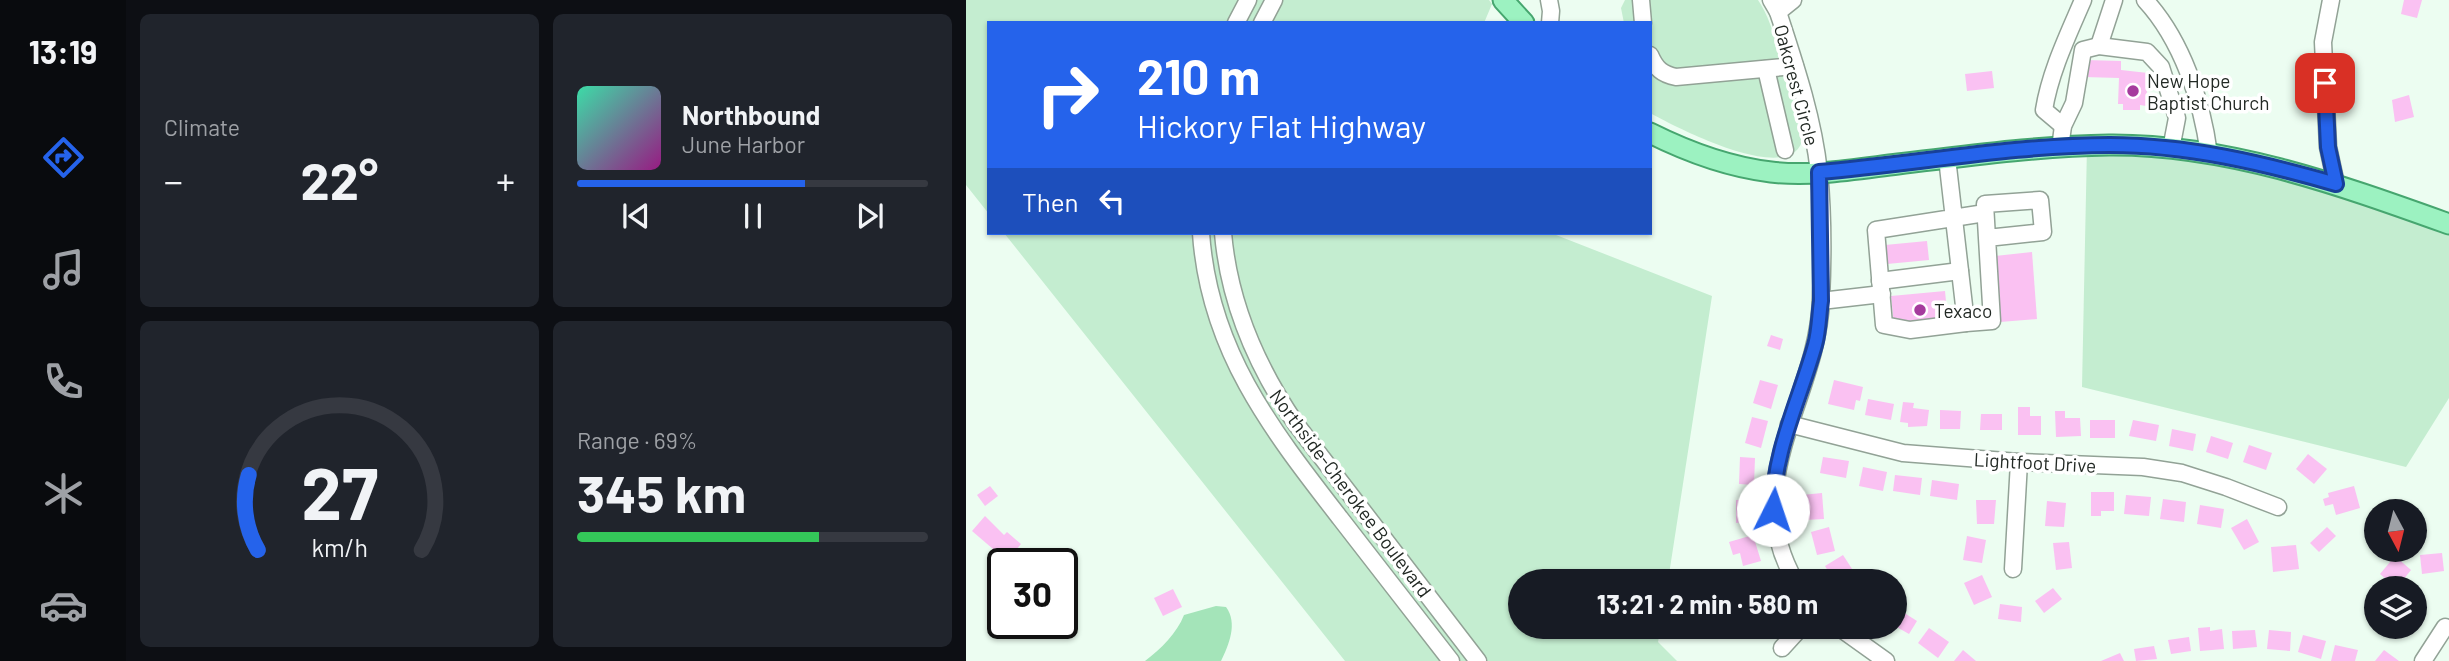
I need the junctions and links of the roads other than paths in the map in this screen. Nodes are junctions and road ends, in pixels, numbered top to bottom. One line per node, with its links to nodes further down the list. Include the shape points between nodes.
1 (1248, 0): 12 (street)
2 (1274, 0): 13 (street)
3 (1503, 0): 14 (main road)
4 (1549, 0): 15 (street)
5 (1641, 0): 16 (street)
6 (1793, 0): 11 (street)
7 (2083, 0): 21 (street, via 2044,110)
8 (2114, 0): 17 (street)
9 (2145, 0): 26 (street, via 2177,42 2206,130)
10 (2331, 0): 29 (street, via 2323,42 2328,147)
11 (1775, 6): 19 (street, Oakcrest Circle)
12 (1237, 21)
13 (1263, 21)
14 (1522, 21)
15 (1550, 21)
16 (1643, 21)
17 (2099, 46): 21 (street, via 2082,50 2074,103); 24 (street, via 2147,52 2161,66 2176,118)
18 (1652, 60): 20 (street, via 1665,75 1676,77)
19 (1795, 66): 20 (street); 28 (street, Oakcrest Circle)
20 (1766, 69): 25 (street)
21 (2063, 126): 23 (street)
22 (1652, 134): 28 (main road, via 1728,164 1772,172)
23 (2060, 148): 24 (main road); 27 (main road)
24 (2171, 149): 26 (main road)
25 (1785, 150)
26 (2209, 155): 29 (main road)
27 (1947, 158): 28 (main road); 31 (street)
28 (1819, 172): 38 (street, Oakcrest Circle)
29 (2336, 184): 32 (main road)
30 (1985, 214): 31 (street); 35 (street); 35 (street, via 1985,204 2040,200 2043,232)
31 (1954, 217): 36 (street); 37 (street, via 1876,230)
32 (2449, 224)
33 (1201, 235): 49 (street, Northside-Cherokee Boulevard, via 1210,291 1224,337 1257,406)
34 (1223, 235): 50 (street, Northside-Cherokee Boulevard, via 1240,313 1270,383 1296,425)
35 (1987, 239): 39 (street, via 1992,321)
36 (1960, 271): 37 (street); 39 (street)
37 (1881, 288): 38 (street); 39 (street, via 1884,325 1910,330)
38 (1821, 301): 40 (street, Oakcrest Circle, via 1816,342)
39 (1966, 323)
40 (1789, 424): 41 (street, Lightfoot Drive, via 1903,453); 43 (street, Oakcrest Circle, via 1773,485 1773,510)
41 (2020, 462): 42 (street, Lightfoot Drive, via 2143,467 2226,487); 44 (street)
42 (2278, 507)
43 (1789, 569)
44 (2013, 569)
45 (2445, 627): 52 (street)
46 (1790, 639): 48 (street)
47 (1855, 639): 51 (street)
48 (1782, 648)
49 (1451, 661)
50 (1478, 661)
51 (1886, 661)
52 (2423, 661)

